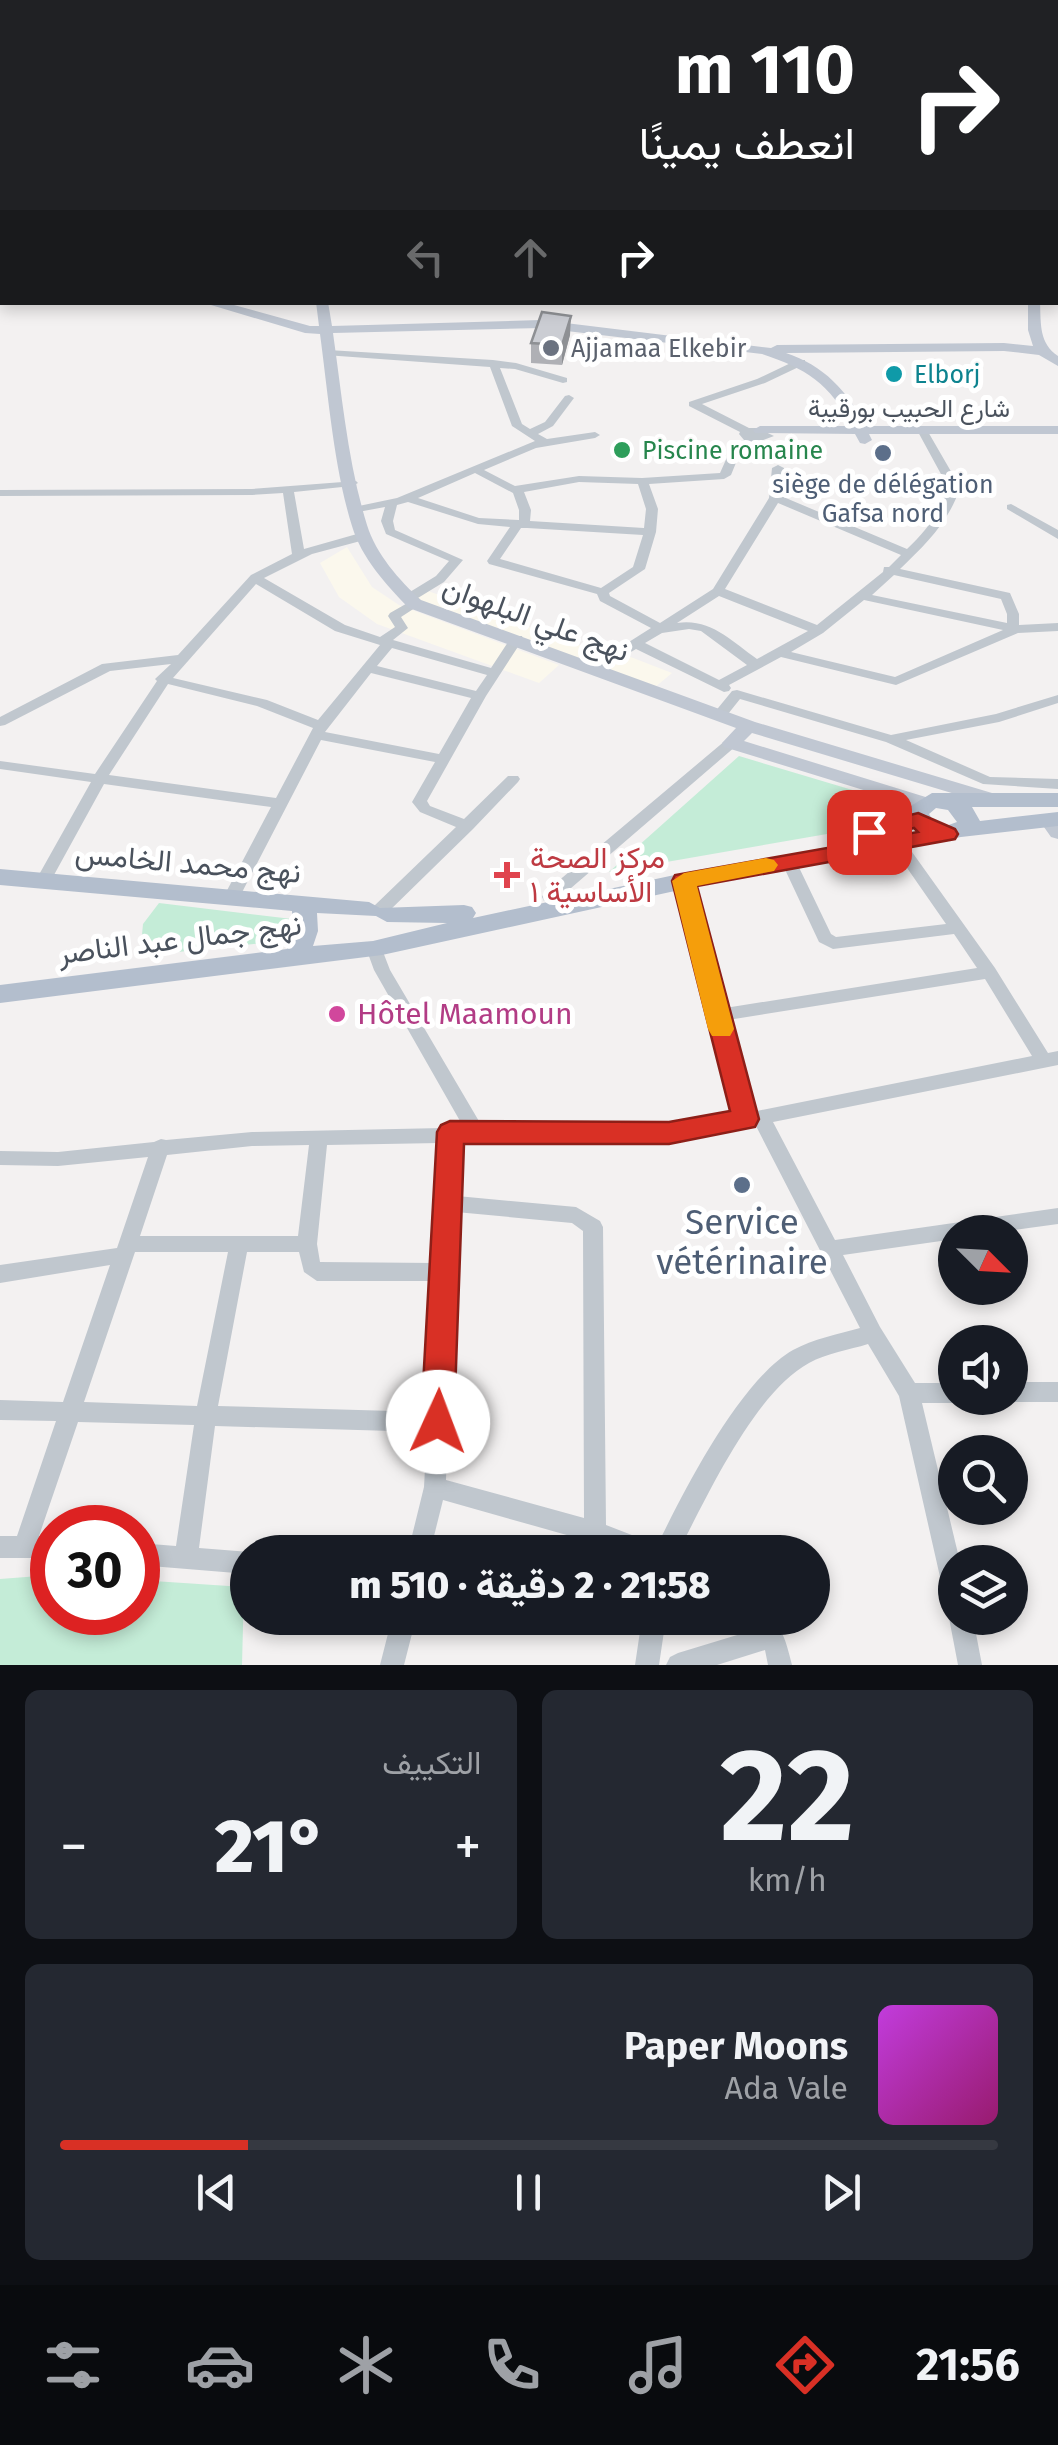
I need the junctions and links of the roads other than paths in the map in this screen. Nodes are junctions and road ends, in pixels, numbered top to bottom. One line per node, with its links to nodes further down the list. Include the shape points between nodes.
1 (216, 305): 4 (street, via 284,326)
2 (322, 305): 4 (street, نهج علي البلهوان)
3 (1034, 305): 5 (street)
4 (325, 330): 7 (street, via 541,324); 8 (street, نهج علي البلهوان)
5 (1034, 346): 6 (street); 10 (street); 12 (street, via 1026,356)
6 (845, 348): 7 (street); 9 (street)
7 (764, 350): 9 (street)
8 (328, 353): 11 (street); 26 (street, نهج علي البلهوان)
9 (801, 362): 18 (street, via 693,404); 19 (street, via 840,393)
10 (1058, 362)
11 (493, 363): 13 (street); 16 (street, via 516,426)
12 (1058, 372)
13 (563, 380)
14 (569, 398): 16 (street, via 550,424)
15 (1058, 430): 20 (street, شارع الحبيب بورقيبة)
16 (530, 434): 22 (street)
17 (595, 435): 22 (street)
18 (755, 435): 19 (street, شارع الحبيب بورقيبة); 25 (street, via 732,452 725,475)
19 (863, 435): 20 (street, شارع الحبيب بورقيبة)
20 (925, 435): 21 (street, شارع الحبيب بورقيبة); 39 (street, via 954,498)
21 (1058, 439)
22 (544, 442): 24 (street)
23 (778, 468): 31 (street)
24 (476, 470): 28 (street); 30 (street)
25 (642, 481): 28 (street, via 579,478); 36 (street, via 652,509)
26 (352, 483): 27 (street); 34 (street, نهج علي البلهوان)
27 (288, 490): 29 (street); 40 (street)
28 (517, 490): 35 (street, via 525,510)
29 (0, 493)
30 (408, 498): 32 (street); 35 (street, via 478,522)
31 (775, 498): 39 (street); 43 (street)
32 (392, 504): 34 (street); 46 (street, via 390,532 457,560)
33 (1010, 507): 38 (street)
34 (358, 509): 37 (street, نهج علي البلهوان)
35 (521, 524): 36 (street); 45 (street, via 495,562)
36 (650, 532): 45 (street, via 639,570)
37 (364, 536): 40 (street); 46 (street, نهج علي البلهوان, via 390,580)
38 (1058, 536)
39 (908, 554): 41 (street)
40 (299, 557): 42 (street)
41 (888, 570): 44 (street); 48 (street, via 1006,596)
42 (255, 578): 52 (street, via 340,628); 55 (street)
43 (718, 591): 49 (street); 50 (street)
44 (860, 596): 48 (street); 50 (street)
45 (608, 598): 49 (street)
46 (412, 601): 51 (street, نهج علي البلهوان); 52 (street, via 394,616 403,626)
47 (1058, 627): 48 (street)
48 (1014, 628): 54 (street, via 896,681)
49 (662, 629): 53 (street); 56 (street, via 700,626)
50 (818, 630): 54 (street)
51 (518, 639): 58 (street, نهج علي البلهوان); 59 (street)
52 (385, 642): 57 (street); 59 (street)
53 (638, 645): 58 (street); 61 (street)
54 (778, 652): 56 (street)
55 (178, 659): 60 (street); 66 (street, via 108,667)
56 (755, 664): 61 (street)
57 (367, 668): 63 (street); 68 (street)
58 (596, 670): 65 (street, نهج علي البلهوان)
59 (496, 673): 63 (street)
60 (162, 678): 68 (street, via 262,702); 73 (street)
61 (718, 686): 62 (street)
62 (736, 694): 65 (street); 69 (street)
63 (479, 696): 71 (street)
64 (1058, 698): 69 (street, via 998,718)
65 (720, 716): 67 (street, نهج علي البلهوان)
66 (0, 722)
67 (748, 726): 70 (street); 76 (street, نهج علي البلهوان)
68 (319, 730): 71 (street); 77 (street)
69 (891, 739): 75 (street, via 988,781)
70 (731, 743): 78 (street); 87 (street)
71 (443, 759): 80 (street, via 419,804)
72 (0, 765): 73 (street)
73 (98, 778): 77 (street); 85 (street)
74 (514, 778): 80 (street)
75 (1058, 784)
76 (995, 800): 78 (main road, نهج محمد الخامس); 79 (main road, نهج محمد الخامس)
77 (282, 804): 88 (street)
78 (928, 808): 81 (main road, via 930,830); 81 (main road, via 966,812 970,822); 87 (main road, نهج محمد الخامس)
79 (1056, 818): 81 (main road, نهج جمال عبد الناصر)
80 (468, 826): 90 (street)
81 (955, 832): 82 (main road, نهج جمال عبد الناصر)
82 (897, 842): 83 (main road, نهج جمال عبد الناصر); 91 (street)
83 (789, 861): 86 (main road, نهج جمال عبد الناصر); 91 (street, via 834,943)
84 (0, 877): 85 (main road, نهج محمد الخامس)
85 (44, 880): 88 (main road, نهج محمد الخامس)
86 (684, 881): 92 (main road, نهج جمال عبد الناصر); 96 (street)
87 (550, 897): 90 (main road, نهج محمد الخامس, via 441,916)
88 (231, 898): 89 (main road, نهج محمد الخامس)
89 (301, 904): 90 (main road, نهج محمد الخامس); 93 (main road, via 306,929)
90 (379, 911): 92 (main road, via 397,930); 92 (main road, via 347,920 343,932 350,943)
91 (958, 928): 94 (street)
92 (375, 947): 93 (main road, نهج جمال عبد الناصر); 100 (street)
93 (295, 957): 95 (main road, نهج جمال عبد الناصر)
94 (989, 972): 96 (street); 97 (street)
95 (0, 994)
96 (718, 1015): 98 (street)
97 (1051, 1060): 98 (street)
98 (753, 1118): 100 (street, via 669,1133); 108 (street)
99 (450, 1132): 100 (street); 101 (street); 104 (street)
100 (476, 1132)
101 (319, 1137): 102 (street); 107 (street)
102 (161, 1146): 103 (street, via 58,1159); 109 (street)
103 (0, 1158)
104 (447, 1203): 110 (street); 122 (street, via 576,1215 593,1227)
105 (1058, 1216): 108 (street)
106 (239, 1244): 107 (street); 109 (street); 119 (street)
107 (307, 1244): 110 (street, via 311,1266 323,1273)
108 (829, 1249): 112 (street)
109 (126, 1250): 111 (street); 118 (street)
110 (442, 1272): 120 (street)
111 (0, 1274)
112 (873, 1333): 116 (street); 125 (street, via 798,1358 767,1385)
113 (1028, 1392): 114 (street)
114 (1058, 1392)
115 (938, 1393): 116 (street)
116 (910, 1394): 128 (street)
117 (0, 1410): 118 (street)
118 (70, 1413): 119 (street); 126 (street)
119 (206, 1416): 120 (street); 131 (street)
120 (438, 1422): 121 (street)
121 (436, 1487): 122 (street); 123 (street)
122 (595, 1532): 124 (street)
123 (424, 1535)
124 (603, 1535)
125 (676, 1535)
126 (25, 1545): 127 (street); 129 (street)
127 (30, 1545)
128 (945, 1545)
129 (0, 1547)
130 (160, 1556): 131 (street)
131 (186, 1558): 132 (street)
132 (230, 1562)
133 (400, 1635): 137 (street)
134 (651, 1635): 138 (street)
135 (964, 1635): 141 (street)
136 (773, 1636): 139 (street); 140 (street)
137 (392, 1665)
138 (647, 1665)
139 (678, 1665)
140 (780, 1665)
141 (970, 1665)

